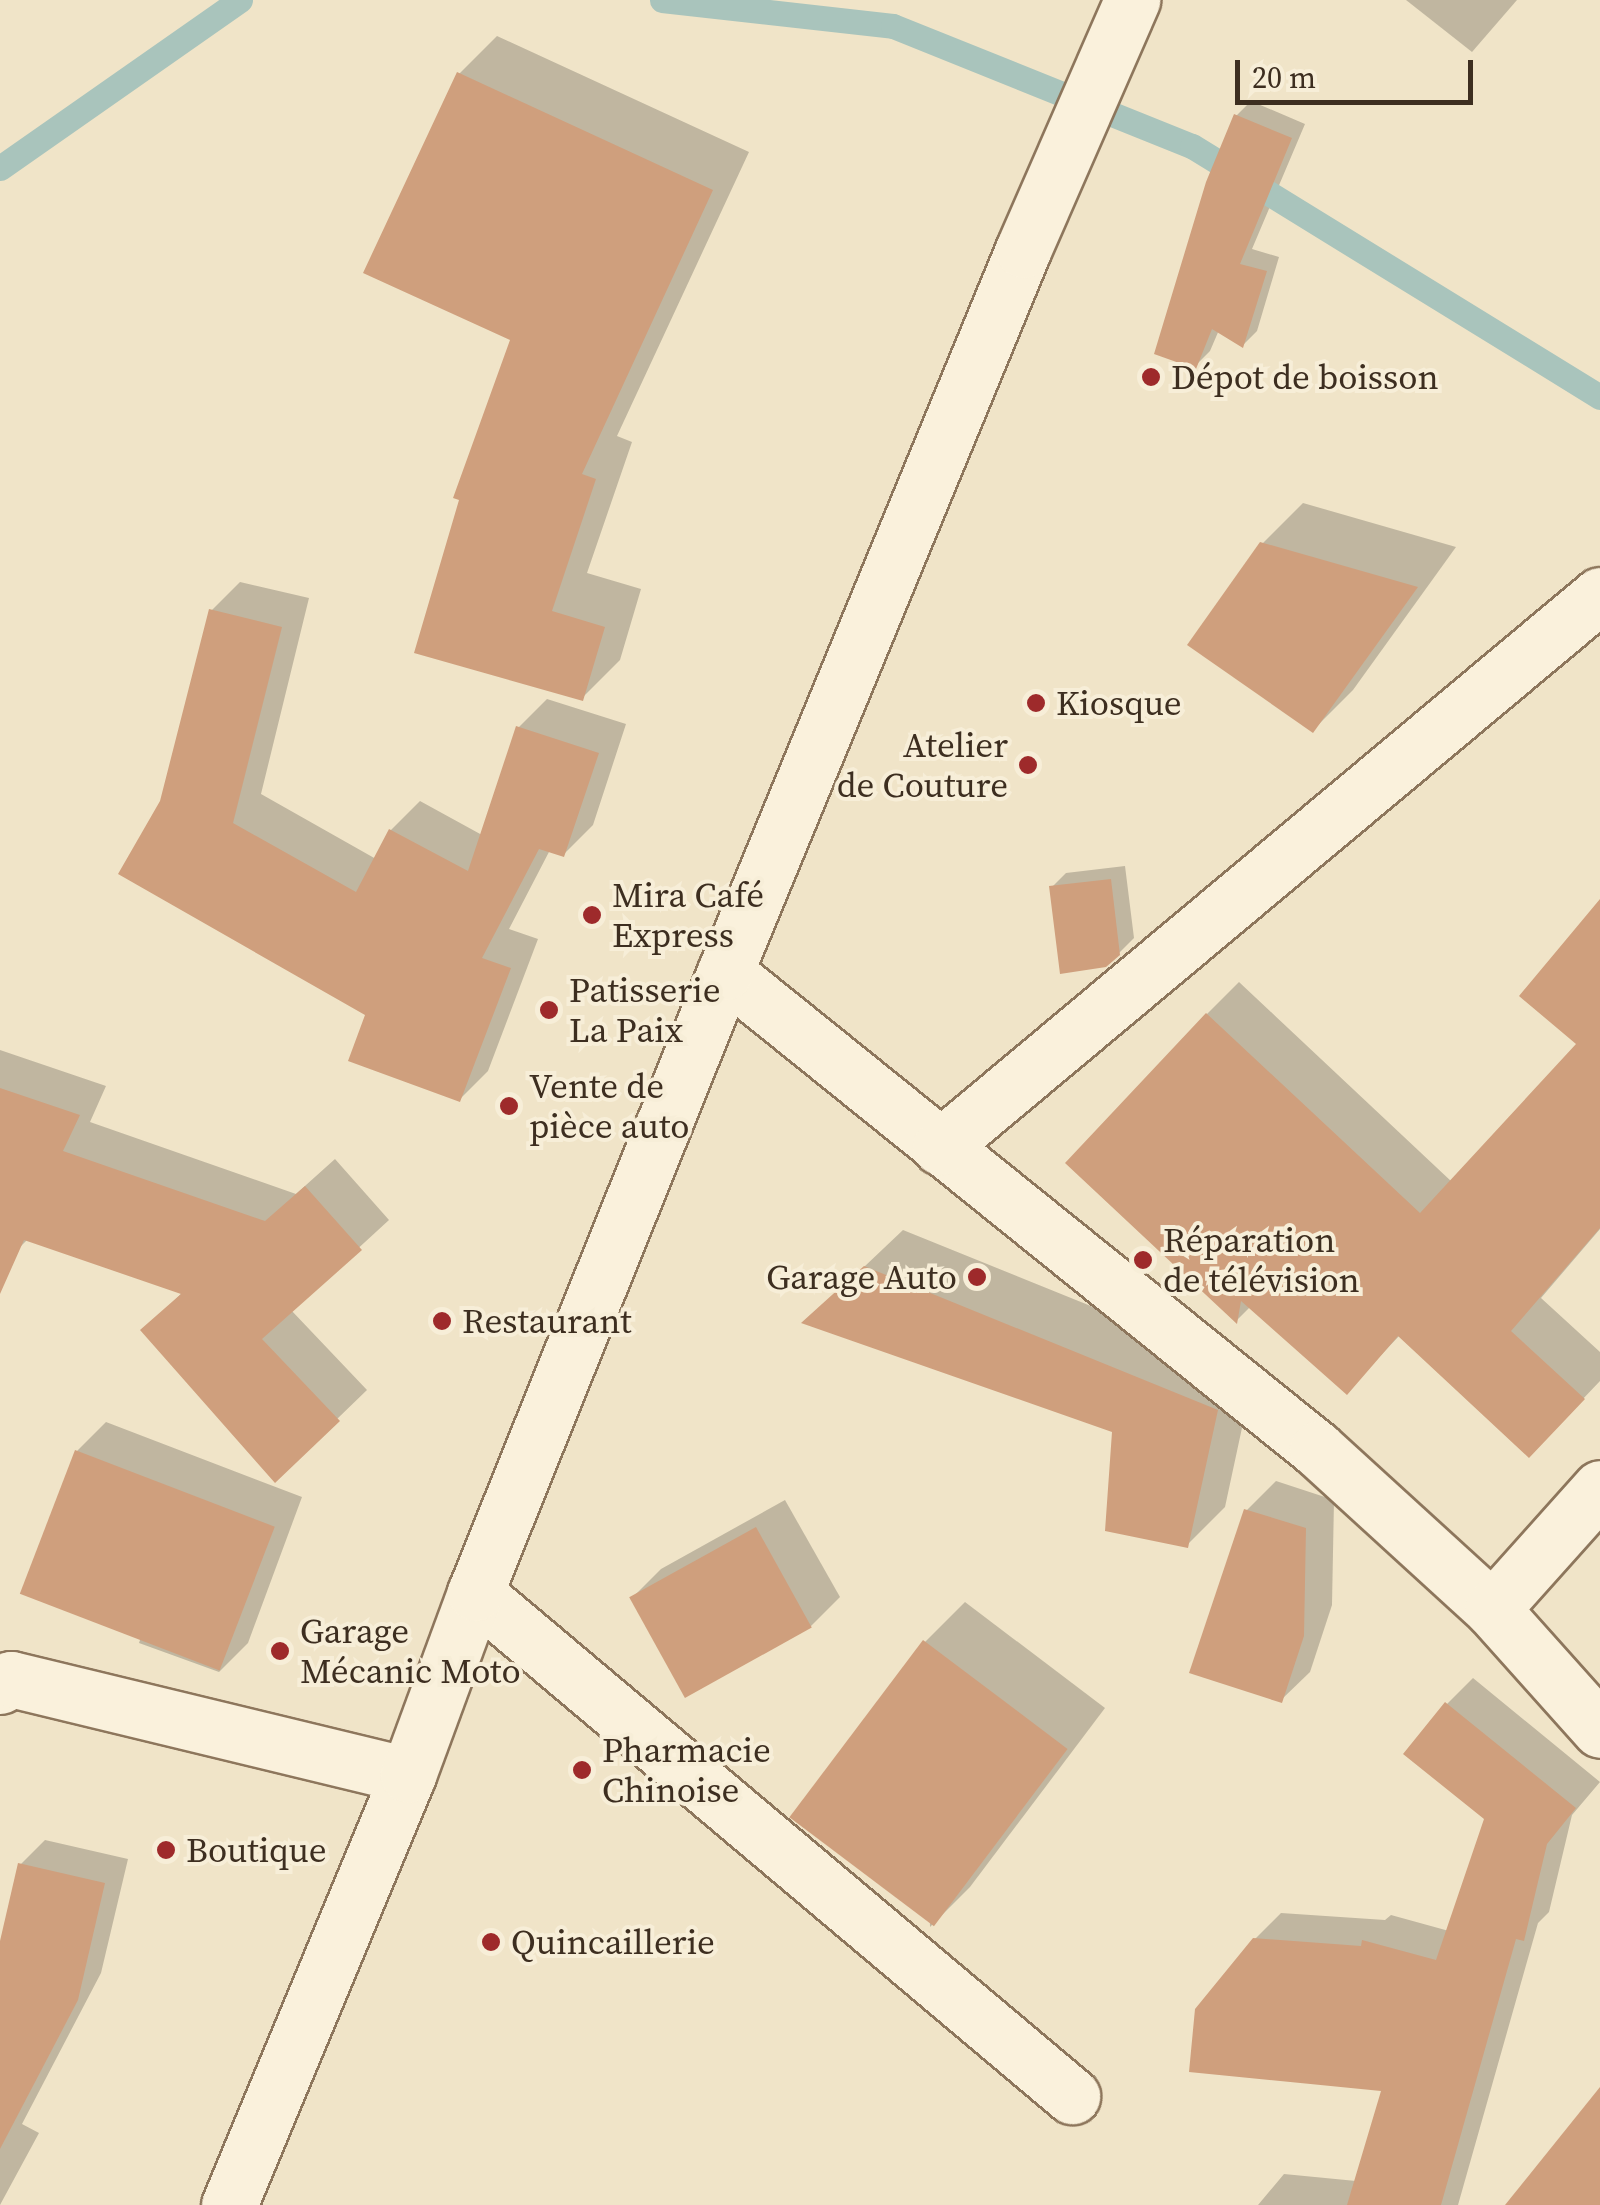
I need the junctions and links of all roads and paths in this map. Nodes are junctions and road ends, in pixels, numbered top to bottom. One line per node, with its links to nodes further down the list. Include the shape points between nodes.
1 (1132, 0): 3 (street)
2 (1600, 596): 4 (street)
3 (726, 972): 4 (street); 6 (street)
4 (940, 1146): 7 (street, via 1317,1449)
5 (1600, 1488): 7 (street)
6 (475, 1593): 10 (street); 11 (street)
7 (1492, 1609): 9 (street)
8 (4, 1674): 10 (street)
9 (1600, 1730)
10 (408, 1775): 12 (street)
11 (1072, 2096)
12 (229, 2205)

